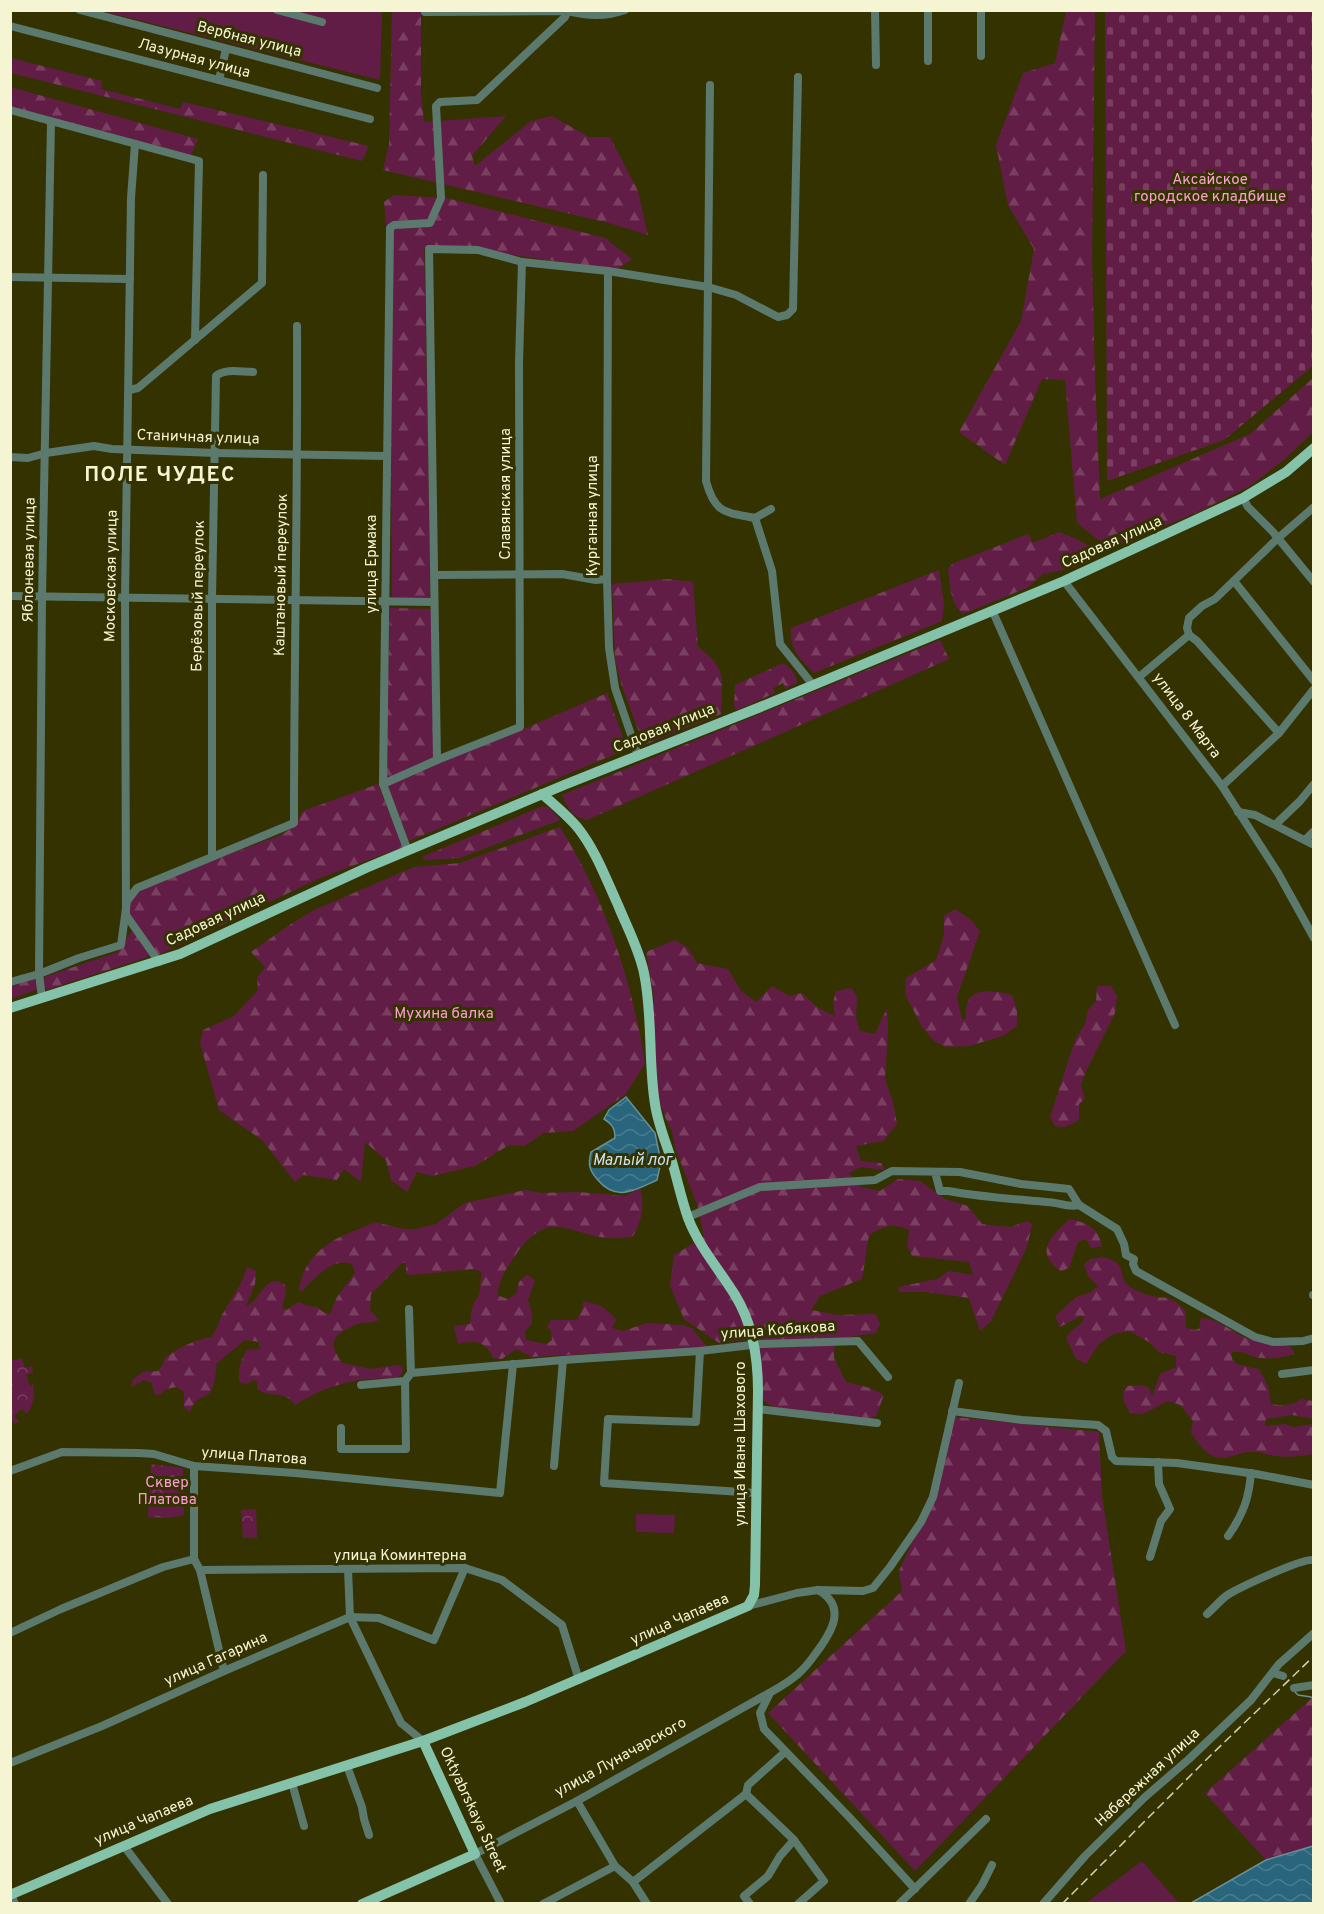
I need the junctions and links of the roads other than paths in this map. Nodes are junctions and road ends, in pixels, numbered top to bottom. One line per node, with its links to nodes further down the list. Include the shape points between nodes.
1 (80, 10): 13 (street, Вербная улица)
2 (277, 10): 11 (street)
3 (625, 10): 9 (street, via 611,15)
4 (875, 10): 16 (street)
5 (928, 10): 15 (street)
6 (981, 10): 14 (street)
7 (454, 11): 8 (street); 10 (street)
8 (511, 11): 9 (street)
9 (568, 11): 41 (street, улица Ермака, via 477,100 440,102 436,106 441,198 430,223 390,228)
10 (425, 12)
11 (322, 22)
12 (10, 26): 18 (street, Лазурная улица)
13 (226, 48): 18 (street); 20 (street, Вербная улица)
14 (981, 56)
15 (928, 61)
16 (876, 66)
17 (798, 77): 31 (street, via 793,309 778,317 736,295)
18 (219, 80): 22 (street, Лазурная улица)
19 (710, 85): 31 (street)
20 (377, 88)
21 (10, 110): 23 (street)
22 (370, 119)
23 (51, 122): 24 (street); 29 (street, Яблоневая улица)
24 (135, 144): 30 (street, Московская улица); 33 (street, via 199,162)
25 (263, 176): 33 (street, via 262,283)
26 (522, 262): 27 (street); 48 (street, Славянская улица); 49 (street, via 478,250 429,249)
27 (608, 271): 31 (street); 50 (street, Курганная улица)
28 (10, 277): 29 (street)
29 (48, 278): 30 (street); 38 (street, Яблоневая улица)
30 (130, 279): 35 (street, Московская улица)
31 (708, 287): 46 (street, via 706,481 711,499 725,512)
32 (297, 327): 40 (street, Каштановый переулок)
33 (195, 340): 35 (street, via 138,388)
34 (253, 372): 39 (street, Берёзовый переулок, via 224,371 216,376)
35 (129, 390): 37 (street, Московская улица)
36 (1314, 448): 43 (main road, Садовая улица, via 1286,472)
37 (128, 450): 38 (street, Станичная улица, via 94,446); 39 (street, Станичная улица); 56 (street, Московская улица)
38 (46, 453): 42 (street, Станичная улица); 55 (street, Яблоневая улица)
39 (214, 453): 40 (street, Станичная улица); 57 (street, Берёзовый переулок)
40 (298, 454): 41 (street, Станичная улица); 58 (street, Каштановый переулок)
41 (386, 456): 60 (street, улица Ермака)
42 (10, 457)
43 (1243, 498): 47 (street); 52 (main road, Садовая улица)
44 (1314, 507): 47 (street)
45 (771, 509): 46 (street)
46 (755, 518): 65 (street, via 772,571 780,644)
47 (1277, 538): 51 (street); 53 (street)
48 (519, 574): 49 (street); 50 (street); 69 (street, Славянская улица, via 520,727)
49 (435, 575): 59 (street)
50 (607, 579): 68 (street, Курганная улица, via 609,648 615,688)
51 (1234, 580): 62 (street, via 1189,618); 64 (street)
52 (1064, 581): 61 (main road, Садовая улица); 63 (street, улица 8 Марта)
53 (1314, 582)
54 (10, 596): 55 (street)
55 (42, 597): 56 (street); 86 (street, Яблоневая улица)
56 (124, 598): 57 (street); 83 (street, Московская улица)
57 (212, 599): 58 (street); 82 (street, Берёзовый переулок)
58 (295, 600): 60 (street); 82 (street, Каштановый переулок, via 294,823)
59 (434, 602): 60 (street); 69 (street)
60 (385, 603): 70 (street, улица Ермака)
61 (993, 612): 65 (main road, Садовая улица); 90 (street)
62 (1189, 634): 63 (street); 67 (street)
63 (1139, 677): 73 (street, улица 8 Марта)
64 (1314, 681)
65 (813, 685): 68 (main road, Садовая улица)
66 (1314, 689): 67 (street)
67 (1279, 733): 73 (street)
68 (638, 755): 72 (main road, Садовая улица)
69 (437, 760): 70 (street)
70 (383, 784): 81 (street, улица Ермака)
71 (1314, 784): 77 (street)
72 (564, 785): 74 (main road, Садовая улица); 76 (main road, via 561,799)
73 (1222, 786): 75 (street, улица 8 Марта)
74 (542, 794): 76 (main road, улица Ивана Шахового); 81 (main road, Садовая улица)
75 (1238, 812): 77 (street); 84 (street, улица 8 Марта)
76 (565, 813): 93 (main road, улица Ивана Шахового, via 586,839 600,866 644,972 655,1108)
77 (1276, 824): 79 (street)
78 (1314, 831): 79 (street)
79 (1305, 840): 80 (street)
80 (1314, 845)
81 (408, 851): 85 (main road, Садовая улица)
82 (212, 855): 83 (street, via 136,888 127,901)
83 (126, 915): 85 (street); 86 (street, via 121,945)
84 (1314, 938)
85 (159, 962): 88 (main road, Садовая улица)
86 (39, 974): 87 (street); 88 (street, Яблоневая улица)
87 (10, 982)
88 (42, 998): 89 (main road, Садовая улица)
89 (10, 1008)
90 (1175, 1025)
91 (935, 1172): 92 (street, via 960,1172 1069,1189); 92 (street, via 940,1191); 93 (street, via 892,1171 875,1180 760,1187)
92 (1079, 1205): 95 (street, via 1117,1229 1126,1255 1134,1259 1136,1271 1255,1336 1273,1342)
93 (688, 1217): 96 (main road, улица Ивана Шахового, via 697,1238 737,1297)
94 (409, 1310): 101 (street)
95 (1314, 1338)
96 (754, 1345): 97 (street, улица Кобякова); 103 (street, улица Кобякова, via 858,1341); 107 (main road, улица Ивана Шахового)
97 (700, 1351): 98 (street, улица Кобякова); 117 (street, via 696,1422 608,1419 604,1483)
98 (563, 1360): 99 (street, улица Кобякова); 113 (street)
99 (513, 1364): 101 (street, улица Кобякова); 112 (street, улица Платова, via 500,1493)
100 (1314, 1370): 102 (street)
101 (411, 1373): 104 (street)
102 (1282, 1374)
103 (888, 1377)
104 (405, 1381): 106 (street); 110 (street, via 406,1449 341,1449)
105 (959, 1383): 108 (street, улица Чапаева)
106 (361, 1385)
107 (758, 1409): 109 (street); 117 (main road, улица Ивана Шахового)
108 (952, 1411): 111 (street, via 1098,1425 1106,1431 1116,1461); 125 (street, улица Чапаева, via 933,1497 890,1568 873,1588 850,1592)
109 (877, 1424)
110 (341, 1428)
111 (1158, 1462): 115 (street); 119 (street, via 1159,1484 1170,1509 1161,1521)
112 (194, 1466): 114 (street, улица Платова, via 154,1454 62,1452); 120 (street)
113 (554, 1466)
114 (10, 1471)
115 (1251, 1473): 116 (street); 118 (street, via 1245,1507)
116 (1314, 1485)
117 (756, 1493): 126 (main road, улица Ивана Шахового, via 755,1585)
118 (1228, 1536)
119 (1150, 1557)
120 (194, 1559): 124 (street); 130 (street, via 163,1567)
121 (1314, 1560): 127 (street, via 1295,1563 1228,1595)
122 (465, 1568): 123 (street, улица Коминтерна); 128 (street, улица Гагарина, via 434,1640 379,1618); 134 (street, улица Коминтерна, via 502,1580 562,1625)
123 (348, 1569): 124 (street, улица Коминтерна); 128 (street, Oktyabrskaya Street)
124 (200, 1570): 131 (street)
125 (818, 1590): 126 (street, улица Чапаева); 137 (street, улица Луначарского, via 826,1595 835,1611 832,1631 798,1675)
126 (748, 1606): 134 (main road, улица Чапаева)
127 (1207, 1614)
128 (350, 1617): 131 (street, улица Гагарина); 138 (street, Oktyabrskaya Street, via 402,1724)
129 (1314, 1633): 132 (street, Набережная улица)
130 (10, 1634)
131 (224, 1671): 140 (street, улица Гагарина)
132 (1273, 1673): 133 (street); 166 (street, Набережная улица, via 1251,1700 1085,1856)
133 (1283, 1676)
134 (579, 1680): 138 (main road, улица Чапаева)
135 (1314, 1685): 136 (street)
136 (1294, 1688)
137 (771, 1692): 139 (street, via 760,1713 764,1729); 144 (street, улица Луначарского)
138 (423, 1741): 141 (main road, улица Чапаева); 150 (main road, Oktyabrskaya Street)
139 (785, 1752): 143 (street, via 748,1785); 154 (street)
140 (10, 1763)
141 (347, 1766): 142 (main road, улица Чапаева); 147 (street)
142 (292, 1783): 146 (street); 149 (main road, улица Чапаева, via 210,1809)
143 (746, 1794): 148 (street); 153 (street)
144 (577, 1801): 150 (street, улица Луначарского); 152 (street)
145 (986, 1819): 154 (street)
146 (304, 1826)
147 (369, 1835)
148 (794, 1840): 162 (street, via 768,1876 744,1896); 163 (street, via 824,1881)
149 (124, 1845): 155 (main road, улица Чапаева); 157 (street)
150 (475, 1854): 158 (main road, улица Луначарского); 159 (street, Oktyabrskaya Street)
151 (992, 1865): 165 (street)
152 (615, 1866): 153 (street); 160 (street)
153 (633, 1882): 161 (street)
154 (915, 1889): 164 (street)
155 (11, 1894): 156 (street)
156 (15, 1904)
157 (168, 1904)
158 (362, 1904)
159 (501, 1904)
160 (543, 1904)
161 (647, 1904)
162 (750, 1904)
163 (798, 1904)
164 (899, 1904)
165 (969, 1904)
166 (1043, 1904)

